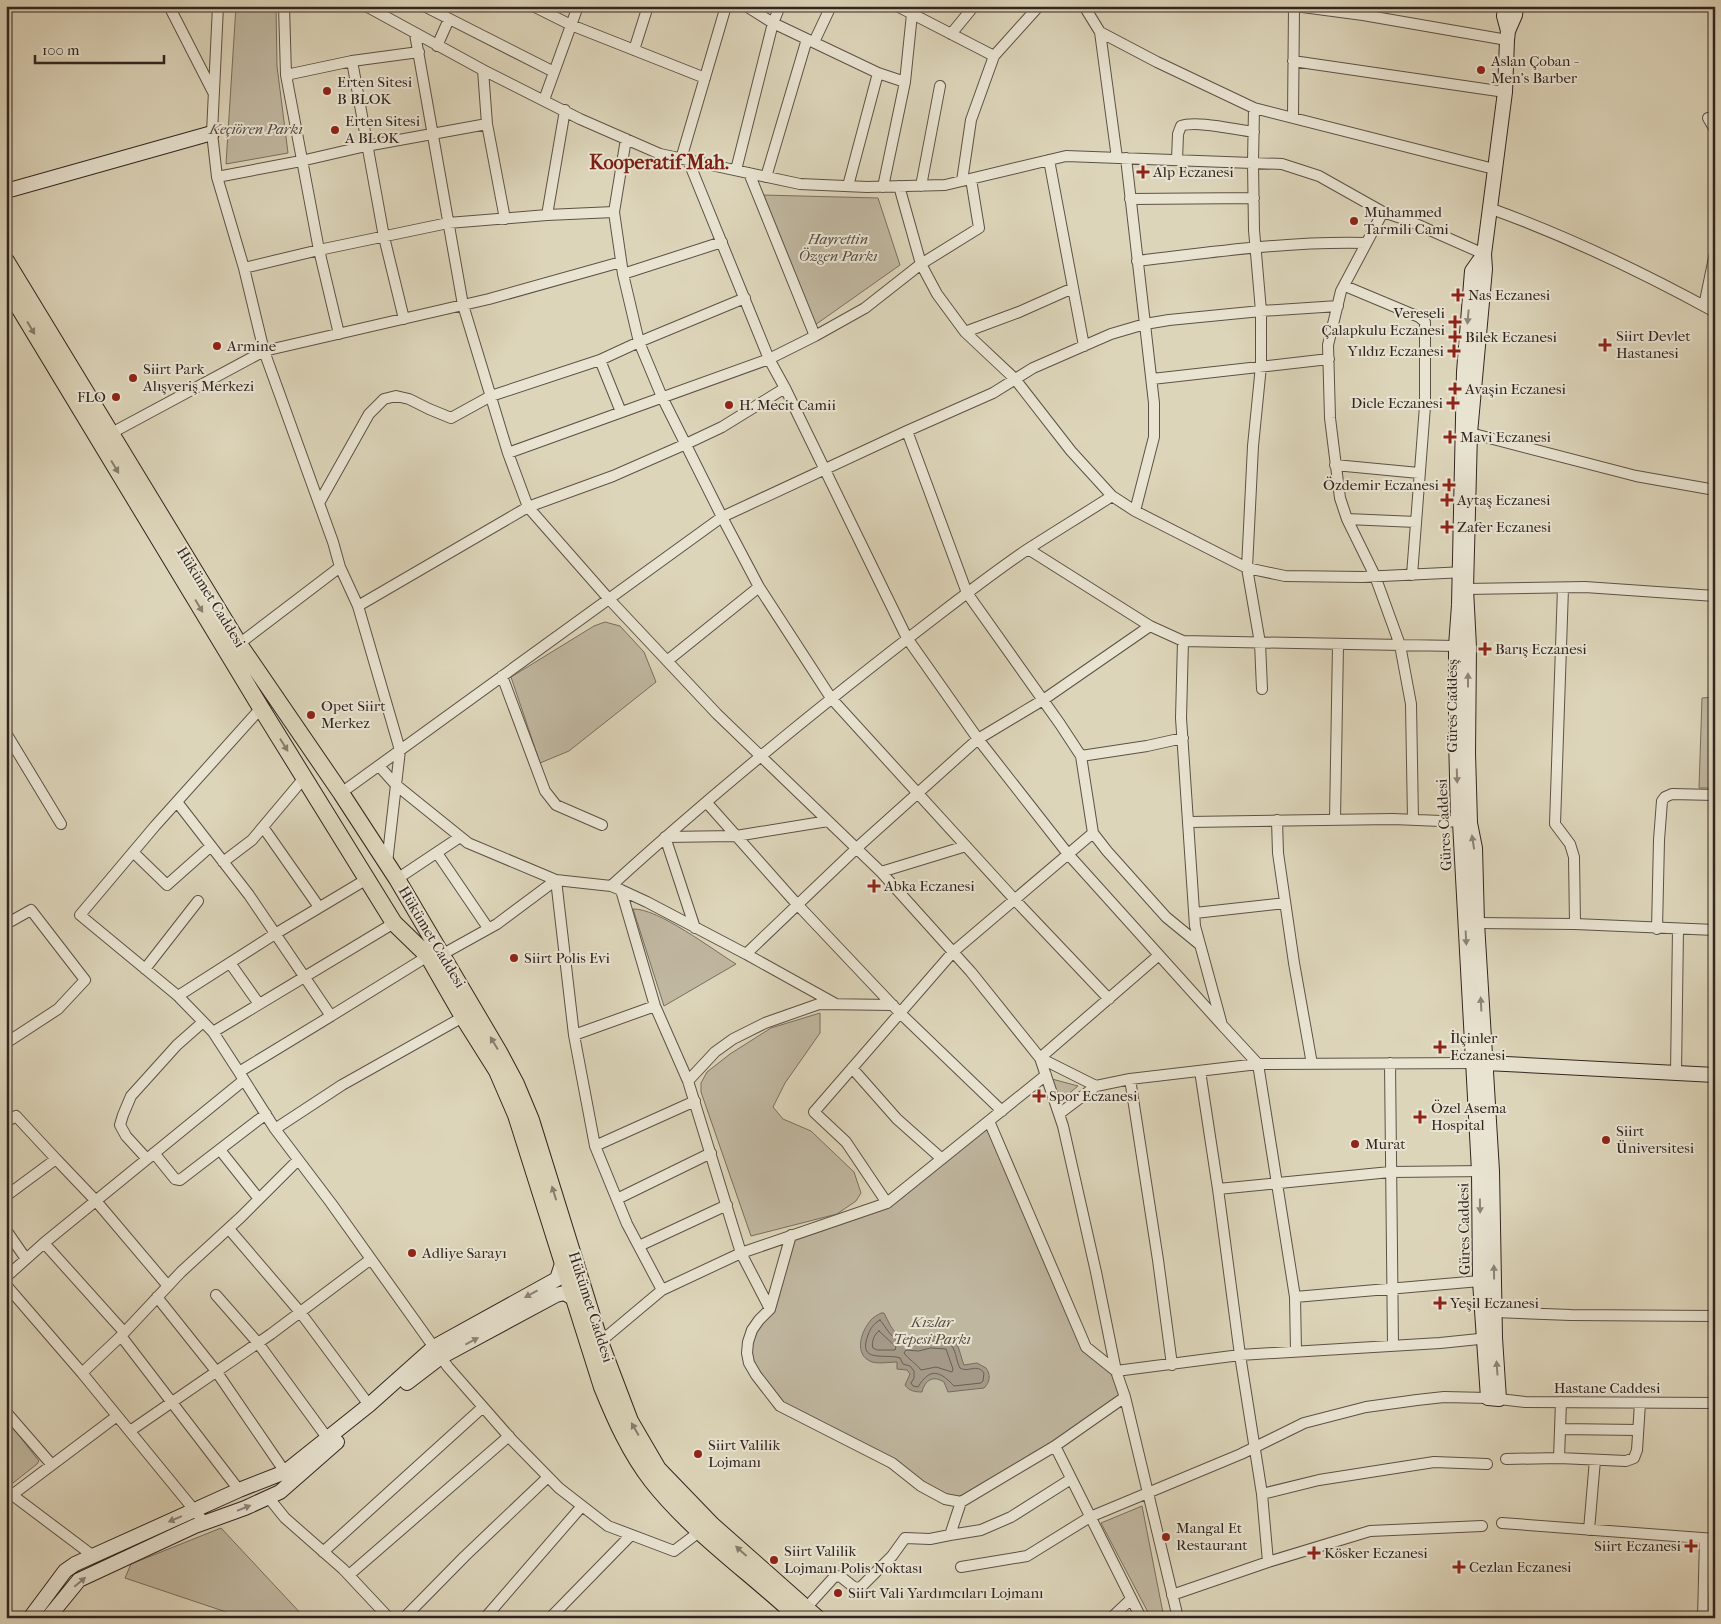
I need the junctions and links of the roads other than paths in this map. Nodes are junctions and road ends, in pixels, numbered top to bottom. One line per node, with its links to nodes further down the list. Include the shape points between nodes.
1 (169, 6): 43 (street)
2 (218, 6): 43 (street)
3 (284, 6): 38 (street)
4 (424, 6): 21 (street)
5 (533, 6): 23 (street)
6 (578, 6): 23 (street)
7 (648, 6): 30 (street)
8 (726, 6): 39 (street)
9 (746, 6): 22 (street)
10 (780, 6): 22 (street)
11 (831, 6): 28 (street)
12 (897, 6): 20 (street)
13 (974, 6): 26 (street)
14 (1039, 6): 32 (street)
15 (1084, 6): 24 (street)
16 (1294, 6): 27 (street); 34 (street)
17 (1505, 6): 27 (street)
18 (1516, 6): 27 (street)
19 (370, 7): 25 (street)
20 (914, 10): 26 (street); 40 (street)
21 (449, 19): 29 (street); 36 (street)
22 (773, 23): 28 (street); 63 (street)
23 (571, 25): 30 (street); 36 (street)
24 (1100, 32): 45 (street); 56 (street)
25 (415, 34): 29 (street); 31 (street)
26 (951, 34): 32 (street)
27 (1507, 36): 42 (street, Güres Caddesş)
28 (810, 41): 37 (street); 66 (street)
29 (436, 46): 35 (street)
30 (634, 50): 39 (street)
31 (419, 52): 33 (street); 53 (street)
32 (994, 56): 67 (street, via 971,120)
33 (352, 61): 38 (street); 55 (street)
34 (1292, 61): 42 (street); 47 (street)
35 (483, 70): 44 (street); 49 (street)
36 (554, 72): 44 (street)
37 (878, 73): 40 (street); 68 (street)
38 (286, 75): 58 (street)
39 (705, 78): 57 (street)
40 (905, 82): 71 (street)
41 (940, 86): 70 (street)
42 (1505, 92): 62 (street, Güres Caddesş)
43 (214, 94): 52 (street)
44 (544, 100): 46 (street)
45 (1254, 108): 47 (street); 51 (street)
46 (565, 110): 54 (street); 78 (street)
47 (1294, 118): 62 (street)
48 (1708, 118): 50 (street)
49 (487, 124): 53 (street); 79 (street)
50 (1715, 130)
51 (1254, 132): 60 (street, via 1186,124 1181,126 1178,134); 61 (street)
52 (212, 133): 65 (street); 72 (street)
53 (432, 134): 55 (street); 80 (street)
54 (626, 139): 57 (street, via 660,154); 76 (street)
55 (366, 146): 58 (street); 81 (street)
56 (1122, 158): 59 (street, via 1066,156); 60 (street); 74 (street)
57 (684, 159): 63 (street); 82 (street)
58 (302, 160): 65 (street); 85 (street)
59 (1050, 160): 67 (street); 96 (street)
60 (1177, 160): 61 (street)
61 (1253, 163): 73 (street); 77 (street, via 1282,164 1319,176)
62 (1494, 169): 75 (street, Güres Caddesş)
63 (736, 170): 64 (street)
64 (749, 173): 66 (street); 107 (street)
65 (217, 177): 92 (street)
66 (766, 177): 68 (street, via 800,184)
67 (967, 180): 70 (street); 91 (street, via 978,228)
68 (848, 186): 71 (street)
69 (898, 186): 70 (street); 71 (street); 91 (street)
70 (921, 186)
71 (883, 187)
72 (6, 192)
73 (1254, 198): 74 (street); 84 (street)
74 (1130, 199): 88 (street)
75 (1489, 208): 87 (street, Güres Caddesş); 100 (street, via 1535,224)
76 (614, 212): 78 (street); 90 (street)
77 (1383, 212): 83 (street); 87 (street)
78 (547, 215): 79 (street)
79 (505, 219): 80 (street)
80 (448, 223): 81 (street); 98 (street)
81 (384, 237): 85 (street); 103 (street)
82 (722, 242): 93 (street); 97 (street)
83 (1366, 243): 84 (street); 95 (street)
84 (1256, 248): 88 (street); 101 (street)
85 (319, 250): 92 (street); 106 (street)
86 (1715, 253): 100 (street)
87 (1484, 254): 122 (street, Güres Caddesş); 140 (street, Güres Caddesi, one-way to 140, via 1472,271 1464,372)
88 (1138, 260): 104 (street)
89 (6, 261): 123 (main road, Hükümet Caddesi)
90 (621, 262): 93 (street); 98 (street)
91 (921, 264): 105 (street, via 936,294); 107 (street, via 865,308)
92 (244, 268): 110 (street)
93 (623, 274): 108 (street)
94 (6, 286): 123 (main road, one-way to 123)
95 (1345, 286): 99 (street); 128 (street, via 1425,322 1425,406)
96 (1073, 288): 105 (street); 109 (street)
97 (745, 298): 108 (street); 111 (street)
98 (463, 305): 103 (street); 118 (street)
99 (1338, 306): 101 (street); 112 (street, via 1328,345)
100 (1704, 306): 102 (street)
101 (1261, 311): 104 (street); 114 (street)
102 (1715, 312)
103 (404, 319): 106 (street)
104 (1145, 324): 109 (street); 116 (street)
105 (965, 332): 115 (street)
106 (338, 334): 110 (street)
107 (815, 336): 111 (street)
108 (639, 342): 113 (street); 119 (street)
109 (1084, 346): 115 (street)
110 (264, 351): 123 (street); 131 (street)
111 (770, 359): 117 (street); 119 (street)
112 (1328, 359): 114 (street); 126 (street)
113 (600, 360): 118 (street); 120 (street)
114 (1261, 366): 116 (street); 139 (street)
115 (1015, 379): 121 (street, via 993,393); 130 (street, via 1071,451)
116 (1152, 379): 133 (street, via 1154,437)
117 (785, 388): 124 (street, via 722,427); 127 (street)
118 (491, 396): 125 (street); 131 (street, via 451,418 409,399 396,396 384,399 369,414)
119 (662, 398): 120 (street); 124 (street)
120 (621, 412): 125 (street)
121 (907, 431): 127 (street); 146 (street)
122 (1470, 433): 129 (street, via 1636,476); 140 (street, Güres Caddesş)
123 (105, 436): 154 (main road, Hükümet Caddesi); 163 (main road, one-way to 163)
124 (686, 444): 132 (street); 134 (street)
125 (508, 453): 132 (street)
126 (1335, 465): 128 (street); 135 (street)
127 (824, 469): 134 (street); 151 (street)
128 (1419, 473): 136 (street)
129 (1715, 490)
130 (1112, 496): 133 (street); 137 (street)
131 (319, 503): 138 (street)
132 (528, 507): 148 (street); 149 (street)
133 (1134, 511): 139 (street)
134 (722, 517): 143 (street); 148 (street)
135 (1347, 519): 136 (street); 142 (street)
136 (1416, 522): 141 (street)
137 (1028, 549): 146 (street); 150 (street)
138 (340, 567): 149 (street); 154 (street)
139 (1247, 568): 142 (street, via 1285,576); 153 (street)
140 (1462, 572): 141 (street); 145 (street, Güres Caddesş); 157 (street, Güres Caddesi)
141 (1412, 575): 142 (street)
142 (1375, 576): 156 (street)
143 (759, 587): 158 (street); 161 (street)
144 (1563, 588): 145 (street); 147 (street); 214 (street, via 1555,824 1570,844 1574,857)
145 (1466, 590): 183 (street, Güres Caddesş, one-way to 145, via 1468,753)
146 (967, 593): 151 (street); 162 (street)
147 (1715, 596)
148 (608, 598): 158 (street); 159 (street)
149 (358, 606): 167 (street)
150 (1150, 626): 152 (street); 162 (street)
151 (907, 638): 161 (street); 166 (street)
152 (1183, 641): 153 (street); 165 (street)
153 (1260, 643): 155 (street); 160 (street)
154 (239, 644): 174 (main road, Hükümet Caddesi)
155 (1338, 644): 156 (street); 180 (street)
156 (1400, 645): 157 (street); 181 (street, via 1411,704)
157 (1456, 646): 183 (street, Güres Caddesi, one-way to 183, via 1458,816)
158 (667, 661): 168 (street)
159 (502, 676): 167 (street); 185 (street, via 545,791 556,805)
160 (1262, 689)
161 (830, 698): 168 (street); 173 (street)
162 (1043, 700): 166 (street); 169 (street)
163 (261, 708): 171 (main road, one-way to 171); 176 (street)
164 (6, 734): 184 (street)
165 (1182, 738): 169 (street); 182 (street)
166 (978, 739): 173 (street); 196 (street)
167 (400, 750): 170 (street); 172 (street)
168 (761, 756): 177 (street); 178 (street)
169 (1080, 756): 187 (street)
170 (379, 766): 172 (street); 174 (street)
171 (304, 778): 186 (street); 200 (main road)
172 (396, 784): 189 (street); 198 (street)
173 (918, 793): 192 (street); 193 (street)
174 (341, 794): 198 (main road, Hükümet Caddesi)
175 (1715, 795): 217 (street, via 1672,794 1662,801)
176 (177, 802): 191 (street); 194 (street)
177 (707, 803): 188 (street); 190 (street)
178 (828, 820): 188 (street); 193 (street)
179 (1277, 820): 180 (street); 182 (street); 207 (street)
180 (1335, 820): 181 (street)
181 (1412, 820): 183 (street)
182 (1188, 822): 210 (street)
183 (1465, 822): 212 (street, Güres Caddesş, one-way to 183, via 1475,848); 244 (street, Güres Caddesi, one-way to 244)
184 (61, 824)
185 (602, 825)
186 (263, 827): 197 (street, via 252,840); 209 (street)
187 (1093, 833): 196 (street); 221 (street, via 1166,917)
188 (736, 836): 190 (street); 208 (street)
189 (460, 837): 195 (street); 202 (street)
190 (664, 838): 203 (street); 216 (street)
191 (211, 846): 194 (street, via 167,885); 197 (street)
192 (966, 846): 199 (street); 205 (street)
193 (856, 848): 199 (street); 208 (street)
194 (133, 852): 227 (street, via 80,915)
195 (438, 853): 201 (street); 215 (street)
196 (1068, 854): 205 (street); 225 (street)
197 (223, 862): 220 (street)
198 (387, 863): 201 (main road, Hükümet Caddesi)
199 (882, 872): 222 (street)
200 (367, 879): 209 (street); 211 (main road)
201 (397, 879): 224 (main road, Hükümet Caddesi)
202 (556, 880): 203 (street); 215 (street); 240 (street)
203 (611, 886): 204 (street)
204 (621, 890): 216 (street); 233 (street)
205 (1015, 900): 222 (street); 230 (street)
206 (198, 901): 227 (street)
207 (1285, 903): 210 (street); 246 (street)
208 (798, 904): 223 (street); 234 (street)
209 (319, 907): 220 (street)
210 (1194, 913): 221 (street)
211 (394, 923): 224 (main road); 228 (street)
212 (1476, 923): 214 (street); 244 (street, Güres Caddesş, one-way to 212, via 1482,1025)
213 (6, 924): 241 (street, via 30,910 85,980 58,1009)
214 (1575, 924): 217 (street)
215 (488, 928): 224 (street)
216 (695, 928): 223 (street)
217 (1657, 929): 218 (street)
218 (1678, 929): 219 (street); 249 (street)
219 (1715, 930)
220 (275, 934): 226 (street); 228 (street)
221 (1199, 944): 238 (street)
222 (953, 952): 234 (street); 242 (street)
223 (746, 954): 232 (street)
224 (436, 955): 235 (street); 236 (main road); 305 (main road, Hükümet Caddesi, one-way to 224, via 531,1120 516,1084)
225 (1159, 955): 230 (street); 238 (street)
226 (230, 962): 229 (street); 231 (street)
227 (145, 969): 229 (street)
228 (304, 976): 231 (street); 235 (street)
229 (178, 996): 237 (street)
230 (1108, 999): 242 (street)
231 (259, 1004): 239 (street)
232 (836, 1004): 234 (street); 254 (street, via 819,1004 765,1023 733,1039 714,1052)
233 (655, 1006): 240 (street); 254 (street)
234 (896, 1009): 247 (street); 257 (street)
235 (331, 1016): 252 (street)
236 (463, 1017): 262 (street, via 342,1085); 288 (main road, via 497,1071 516,1115)
237 (203, 1022): 239 (street); 266 (street, via 177,1045 131,1096 125,1108 120,1125 126,1136)
238 (1222, 1025): 245 (street)
239 (214, 1032): 252 (street)
240 (574, 1035): 263 (street)
241 (6, 1043)
242 (1040, 1058): 250 (street); 255 (street)
243 (1390, 1063): 244 (street); 246 (street); 271 (street)
244 (1479, 1063): 249 (street); 270 (street, Güres Caddesş)
245 (1258, 1064): 246 (street); 248 (street); 272 (street)
246 (1312, 1064)
247 (852, 1068): 268 (street, via 896,1119); 278 (street, via 814,1112 846,1142)
248 (1200, 1071): 253 (street); 273 (street)
249 (1676, 1074): 251 (street)
250 (1046, 1075): 257 (street); 259 (street)
251 (1715, 1075)
252 (242, 1076): 258 (street); 266 (street)
253 (1130, 1079): 255 (street); 311 (street)
254 (688, 1082): 256 (street)
255 (1096, 1086): 259 (street)
256 (695, 1101): 263 (street); 265 (street)
257 (1002, 1111): 260 (street)
258 (266, 1114): 262 (street); 264 (street)
259 (1059, 1114): 313 (street)
260 (989, 1121): 268 (street); 313 (street, via 1086,1347)
261 (6, 1122): 267 (street, via 16,1116)
262 (275, 1129): 269 (street)
263 (595, 1146): 276 (street)
264 (220, 1150): 266 (street, via 180,1180); 275 (street)
265 (711, 1153): 276 (street); 279 (street)
266 (150, 1156): 277 (street)
267 (56, 1159): 274 (street); 277 (street)
268 (942, 1159): 278 (street)
269 (298, 1160): 275 (street); 287 (street)
270 (1485, 1171): 271 (street); 290 (street, Güres Caddesi, one-way to 290); 301 (street, Güres Caddesş, one-way to 270)
271 (1390, 1172): 272 (street); 293 (street)
272 (1276, 1182): 273 (street); 297 (street)
273 (1218, 1189): 310 (street)
274 (6, 1196)
275 (260, 1199): 280 (street)
276 (616, 1199): 284 (street)
277 (96, 1202): 283 (street); 292 (street)
278 (887, 1203): 282 (street)
279 (727, 1205): 284 (street); 285 (street)
280 (228, 1228): 292 (street); 300 (street)
281 (6, 1230): 286 (street)
282 (792, 1235): 285 (street); 299 (street)
283 (44, 1243): 286 (street); 303 (street)
284 (638, 1246): 294 (street)
285 (741, 1252): 294 (street); 299 (street)
286 (26, 1259): 289 (street)
287 (371, 1259): 300 (street); 309 (street)
288 (563, 1261): 298 (main road); 309 (street, one-way to 309, via 557,1280)
289 (6, 1277)
290 (1480, 1282): 293 (street); 304 (street, Güres Caddesi)
291 (6, 1285): 314 (street)
292 (168, 1286): 296 (street)
293 (1392, 1289): 297 (street); 307 (street)
294 (662, 1290): 305 (street)
295 (216, 1295): 306 (street)
296 (157, 1297): 303 (street); 312 (street)
297 (1295, 1297): 308 (street)
298 (573, 1298): 309 (street, one-way to 298, via 556,1294 564,1293); 353 (main road, via 615,1419 650,1479)
299 (770, 1309): 345 (street, via 752,1330 747,1353 756,1376 780,1406 892,1463 945,1499)
300 (300, 1312): 306 (street); 321 (street)
301 (1495, 1312): 302 (street); 304 (street, Güres Caddesş)
302 (1715, 1316)
303 (123, 1334): 314 (street); 317 (street)
304 (1489, 1338): 307 (street); 316 (street)
305 (600, 1342): 364 (main road, Hükümet Caddesi, one-way to 305, via 658,1469 630,1421)
306 (258, 1343): 312 (street); 329 (street)
307 (1393, 1345): 308 (street)
308 (1296, 1351): 310 (street)
309 (438, 1352): 321 (street); 322 (street); 344 (street, via 423,1370 280,1492)
310 (1240, 1355): 311 (street); 331 (street)
311 (1172, 1365): 313 (street)
312 (216, 1371): 317 (street); 337 (street)
313 (1116, 1371): 315 (street)
314 (82, 1373): 324 (street)
315 (1125, 1397): 330 (street); 342 (street)
316 (1494, 1399): 318 (street, Hastane Caddesi); 331 (street, Hastane Caddesi, via 1444,1397 1366,1407 1304,1423)
317 (171, 1402): 327 (street); 340 (street)
318 (1561, 1402): 319 (street, Hastane Caddesi); 325 (street)
319 (1640, 1403): 320 (street, Hastane Caddesi); 326 (street)
320 (1715, 1403)
321 (369, 1405): 329 (street)
322 (484, 1407): 328 (street); 357 (street)
323 (6, 1412): 336 (street)
324 (118, 1416): 327 (street); 336 (street)
325 (1560, 1429): 326 (street); 332 (street)
326 (1638, 1430): 334 (street, via 1634,1458 1626,1461)
327 (130, 1431): 347 (street)
328 (509, 1436): 338 (street); 361 (street)
329 (328, 1439): 337 (street)
330 (1055, 1446): 339 (street); 345 (street)
331 (1254, 1447): 342 (street, Hastane Caddesi); 343 (street)
332 (1559, 1458): 333 (street); 334 (street)
333 (1506, 1459)
334 (1595, 1460): 352 (street)
335 (1487, 1464): 343 (street, via 1434,1462 1320,1480)
336 (52, 1465): 341 (street)
337 (285, 1472): 340 (street)
338 (548, 1477): 346 (street); 368 (street)
339 (1071, 1479): 348 (street); 355 (street, via 1010,1517 981,1530)
340 (239, 1490): 347 (street)
341 (9, 1493): 358 (street)
342 (1147, 1493): 348 (street, Hastane Caddesi); 362 (street)
343 (1262, 1494): 359 (street)
344 (268, 1497): 349 (street, one-way to 344); 357 (street, via 285,1518)
345 (961, 1502): 355 (street)
346 (582, 1506): 354 (street, via 608,1526); 369 (street)
347 (195, 1511): 349 (street); 358 (street, one-way to 358)
348 (1090, 1517): 360 (street, Hastane Caddesi, via 1027,1556); 363 (street)
349 (204, 1522): 366 (street, one-way to 349, via 79,1580)
350 (1502, 1523): 352 (street)
351 (1482, 1526): 359 (street, via 1370,1530)
352 (1589, 1530): 356 (street)
353 (699, 1532): 354 (street, via 674,1551); 364 (main road)
354 (631, 1535): 370 (street)
355 (950, 1535): 364 (street, via 930,1539 905,1538 861,1587 855,1588 835,1576)
356 (1710, 1539): 374 (street)
357 (323, 1552): 361 (street)
358 (92, 1555): 365 (street, via 66,1571)
359 (1268, 1562): 362 (street)
360 (961, 1566)
361 (349, 1575): 367 (street)
362 (1172, 1595): 373 (street)
363 (1131, 1599): 371 (street); 372 (street)
364 (807, 1614)
365 (30, 1618)
366 (48, 1618)
367 (389, 1618)
368 (404, 1618)
369 (485, 1618)
370 (550, 1618)
371 (1111, 1618)
372 (1141, 1618)
373 (1178, 1618)
374 (1703, 1618)

